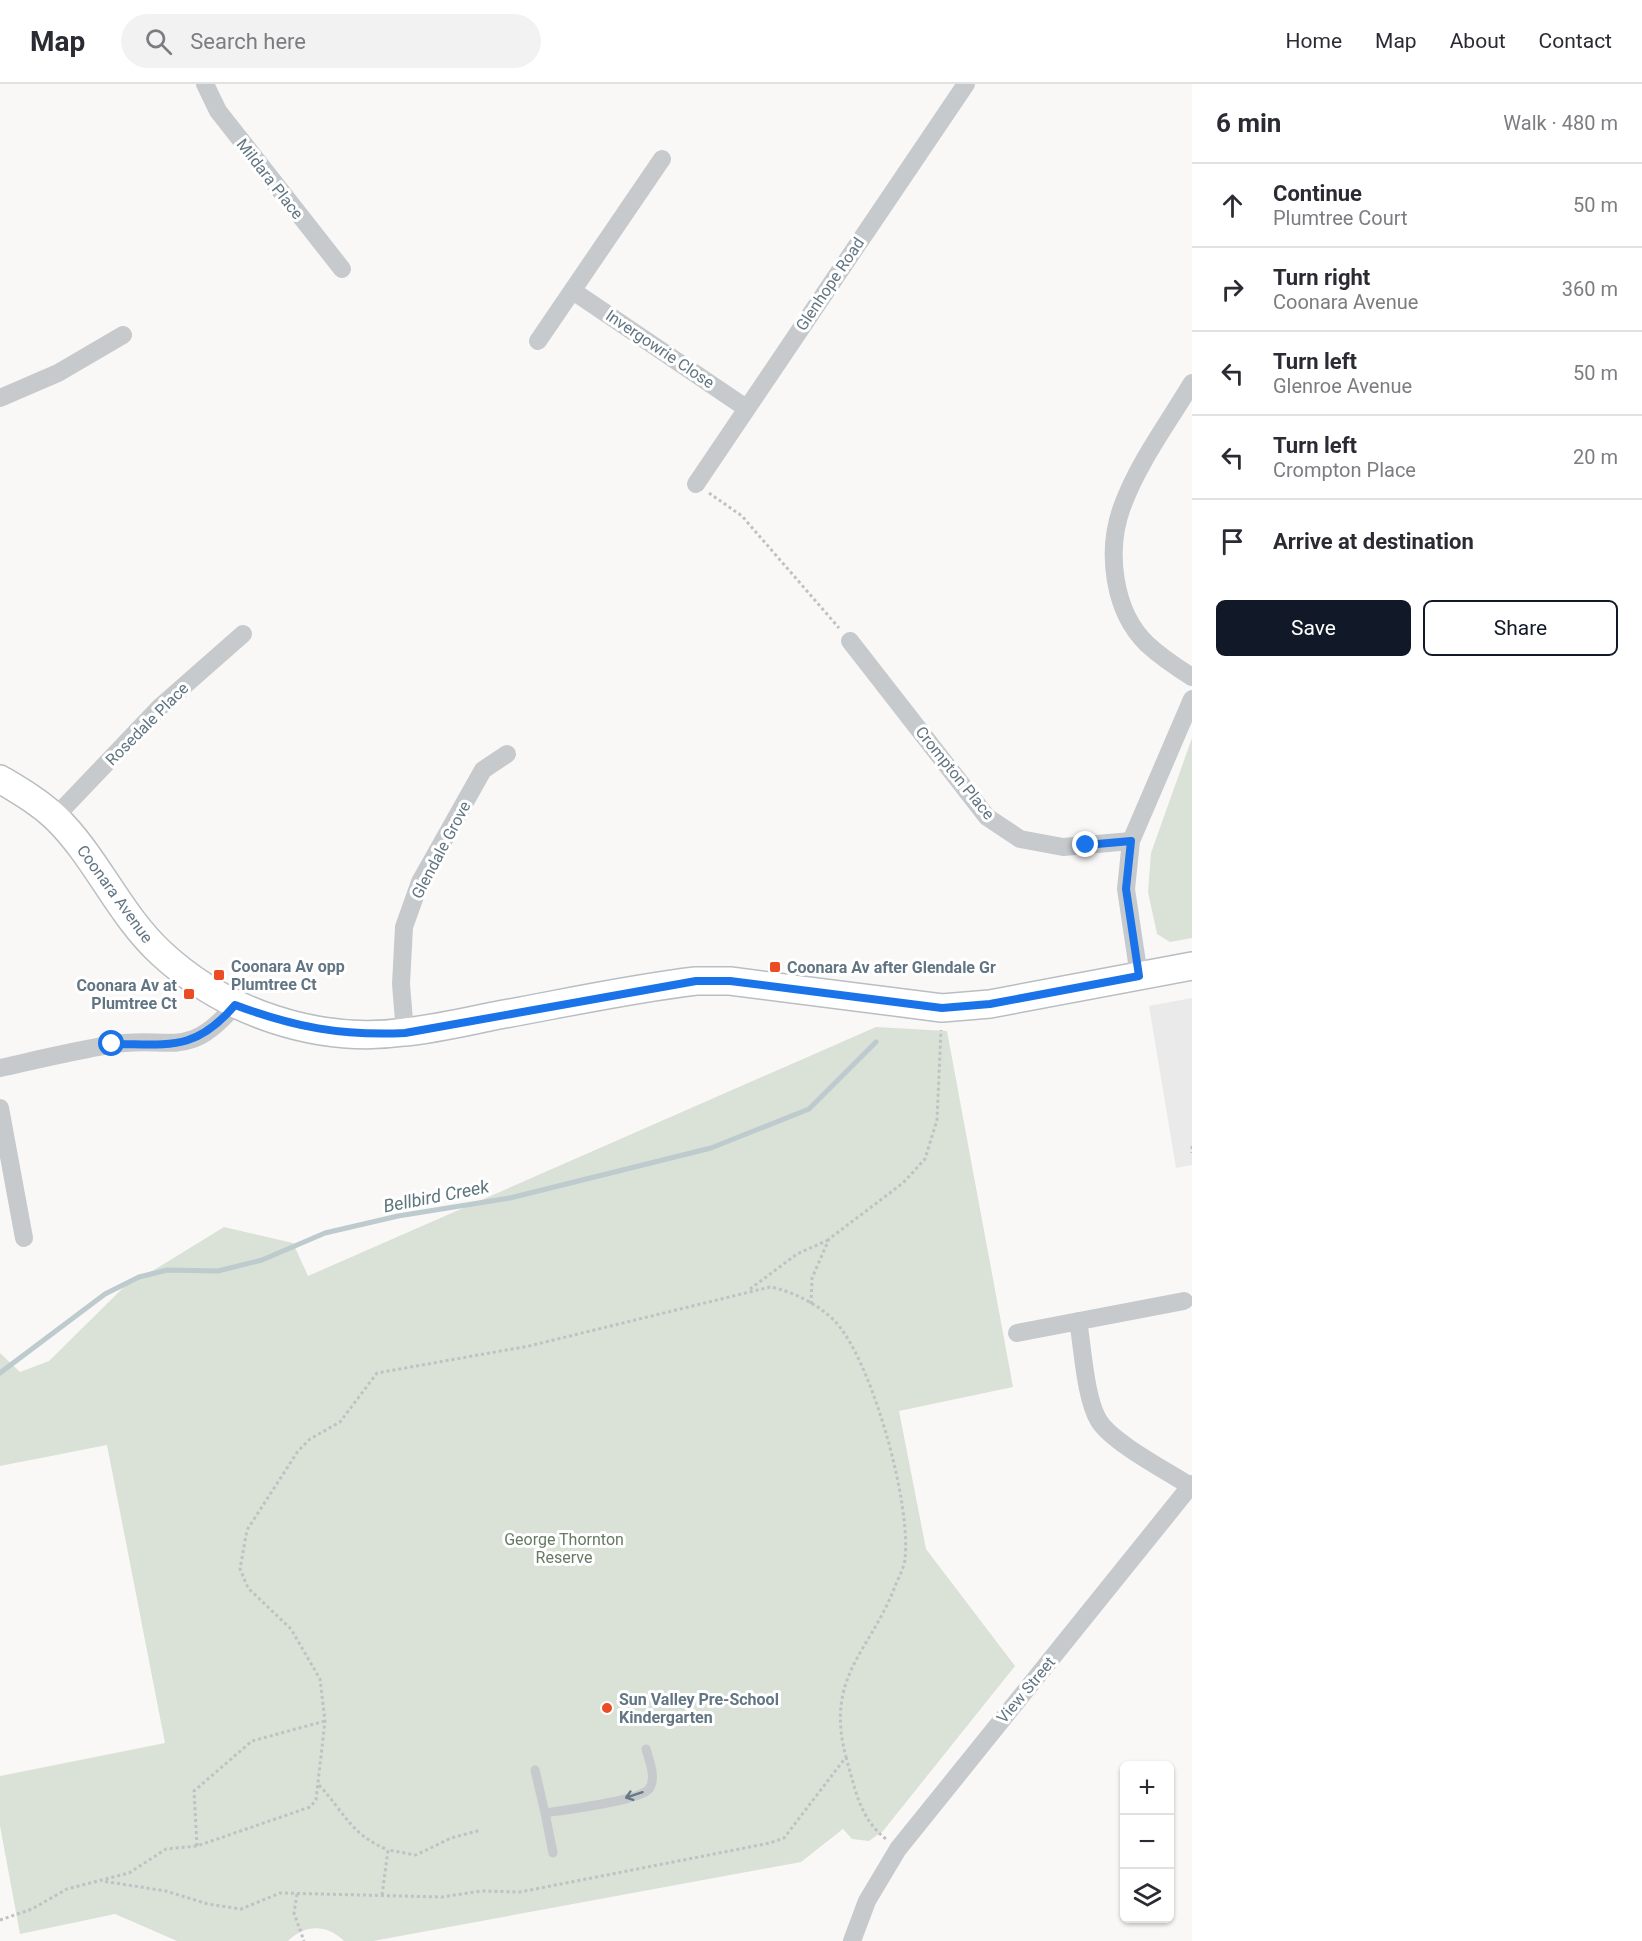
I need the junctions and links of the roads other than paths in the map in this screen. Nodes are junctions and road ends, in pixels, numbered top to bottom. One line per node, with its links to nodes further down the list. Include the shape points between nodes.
1 (205, 84): 4 (street, Mildara Place, via 218,111)
2 (966, 84): 10 (street, Glenhope Road)
3 (662, 159): 5 (street)
4 (342, 269)
5 (573, 291): 7 (street); 10 (street, Invergowrie Close)
6 (123, 335): 9 (street, via 58,373)
7 (538, 341)
8 (1192, 383): 14 (street, via 1134,479 1121,509 1114,542 1115,580 1126,615 1146,643)
9 (0, 398)
10 (746, 408): 11 (street, Glenhope Road)
11 (696, 484)
12 (243, 634): 18 (street, Rosedale Place, via 160,707)
13 (850, 641): 19 (street, Crompton Place, via 987,817 1020,838 1063,847)
14 (1192, 676)
15 (1192, 699): 19 (street)
16 (507, 754): 23 (street, Glendale Grove, via 483,770 420,882 404,927 401,984)
17 (0, 779): 18 (street, Coonara Avenue)
18 (55, 817): 22 (street, Coonara Avenue, via 86,853 151,945 200,986)
19 (1131, 841): 21 (street, via 1126,889)
20 (1192, 966): 21 (street, Coonara Avenue)
21 (1139, 976): 23 (street, Coonara Avenue, via 990,1004 942,1008 730,981 696,981)
22 (235, 1005): 23 (street, Coonara Avenue, via 310,1029); 24 (street, via 219,1024 194,1040 177,1044 112,1044)
23 (405, 1033)
24 (0, 1068)
25 (0, 1108): 26 (street)
26 (24, 1238)
27 (1184, 1301): 28 (street)
28 (1078, 1321): 29 (street); 30 (street, via 1099,1420 1113,1436)
29 (1017, 1333)
30 (1191, 1485): 35 (street, View Street, via 898,1849 867,1901)
31 (646, 1749): 33 (lane, one-way to 33, via 653,1778 650,1788 639,1796)
32 (535, 1770): 33 (lane)
33 (545, 1813): 34 (lane)
34 (553, 1853)
35 (852, 1941)

